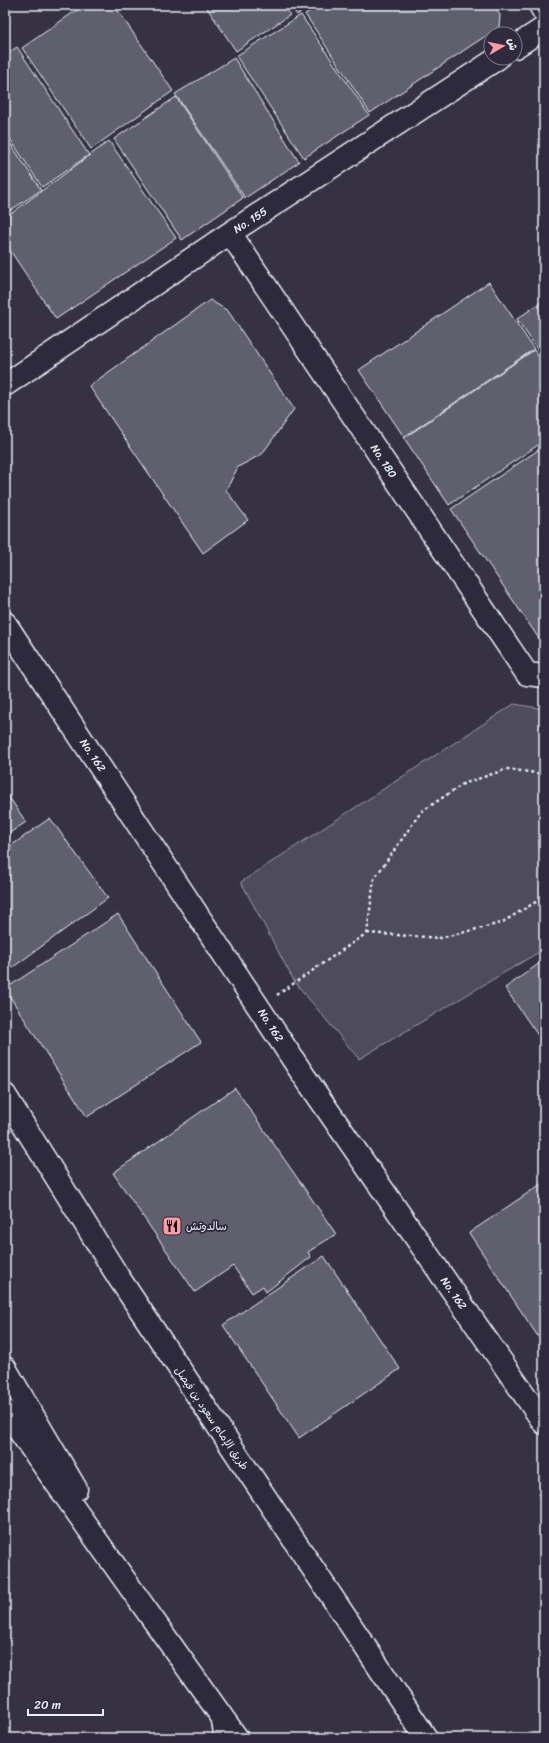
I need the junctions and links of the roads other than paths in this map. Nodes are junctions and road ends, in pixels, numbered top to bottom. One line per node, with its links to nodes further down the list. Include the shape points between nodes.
1 (540, 5): 2 (street)
2 (544, 12)
3 (544, 28): 4 (street)
4 (523, 42)
5 (486, 66): 6 (street, No. 155)
6 (230, 233): 7 (street, No. 155); 9 (street, No. 180, via 527,674)
7 (5, 385)
8 (5, 623): 13 (street, No. 162, via 302,1073)
9 (544, 676)
10 (5, 1095): 18 (street, طريق الإمام سعود بن فيصل, via 119,1278)
11 (5, 1368): 14 (street, via 53,1447)
12 (5, 1410): 14 (street)
13 (544, 1423)
14 (110, 1556): 15 (street)
15 (218, 1709): 16 (lane); 17 (street)
16 (221, 1738)
17 (237, 1738)
18 (426, 1738)

